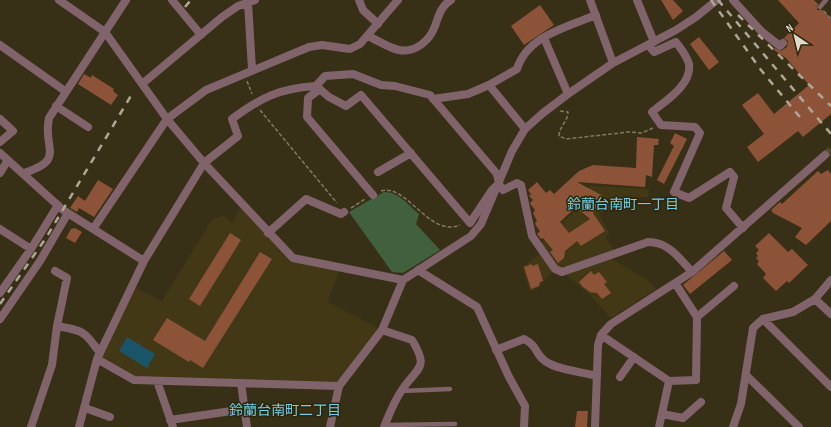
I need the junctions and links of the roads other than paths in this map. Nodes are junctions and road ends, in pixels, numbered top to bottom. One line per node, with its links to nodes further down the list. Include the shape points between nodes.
1 (58, 0): 16 (street)
2 (126, 0): 16 (street)
3 (172, 0): 17 (street)
4 (359, 0): 15 (street, via 363,10)
5 (398, 0): 15 (street)
6 (451, 0): 18 (street, via 441,10 431,35 423,44 412,50 399,50)
7 (590, 0): 14 (street)
8 (638, 0): 20 (street)
9 (717, 0): 20 (street, via 696,17)
10 (733, 0): 22 (street, via 762,32)
11 (826, 0): 13 (lane)
12 (251, 1): 17 (street, via 238,6); 24 (street)
13 (821, 8)
14 (596, 15): 19 (street); 23 (street)
15 (378, 24): 18 (street)
16 (105, 32): 25 (street); 28 (street)
17 (201, 35): 25 (street)
18 (368, 36): 24 (street, via 350,49 322,45 309,47)
19 (544, 38): 26 (street, via 526,50 517,69); 29 (street)
20 (651, 43): 23 (street); 50 (street, via 654,52 676,42 689,64 688,75 682,86 652,112 661,125 695,126 700,133 674,192 689,198 730,172 734,177 726,208)
21 (0, 45): 28 (street)
22 (780, 45)
23 (613, 63): 29 (street)
24 (252, 69): 33 (street, via 206,90)
25 (142, 84): 33 (street)
26 (489, 85): 30 (street, via 468,94); 35 (street)
27 (318, 88): 30 (street, via 325,76 353,74 382,85 430,95); 38 (street, via 346,106 361,95); 41 (street, via 294,87 255,102 232,119 238,136); 46 (street, via 308,98 306,117)
28 (65, 91): 31 (street)
29 (568, 94): 35 (street)
30 (433, 99): 45 (street, via 497,174)
31 (56, 106): 34 (street); 44 (street, via 47,128 51,154 48,162)
32 (0, 119): 36 (street, via 12,131)
33 (167, 120): 41 (street); 52 (street)
34 (88, 127)
35 (525, 129): 45 (street, via 512,151)
36 (0, 142)
37 (0, 153): 40 (street)
38 (411, 153): 42 (street); 45 (street, via 470,223 492,190)
39 (825, 155): 50 (street)
40 (8, 160): 43 (street); 44 (street)
41 (204, 163): 53 (street); 55 (street)
42 (378, 172)
43 (0, 173)
44 (24, 173): 47 (street)
45 (499, 184): 56 (street, via 481,224 471,236); 58 (street, via 503,190 517,182 522,186 532,236 556,269 562,272 648,242 666,245)
46 (373, 195)
47 (58, 205): 49 (street); 54 (street)
48 (344, 212): 53 (street, via 341,214 306,199)
49 (68, 213): 52 (street); 67 (street, via 40,261)
50 (743, 228): 58 (street)
51 (0, 229): 54 (street)
52 (93, 229): 55 (street)
53 (268, 233): 59 (street, via 293,258)
54 (31, 249): 63 (street)
55 (144, 261): 73 (street)
56 (418, 270): 59 (street); 72 (street, via 477,307)
57 (55, 271): 69 (street, via 67,278)
58 (692, 272): 61 (street)
59 (403, 280): 70 (street)
60 (831, 280): 64 (street)
61 (675, 283): 66 (street); 71 (street, via 612,324)
62 (734, 286): 66 (street)
63 (2, 287)
64 (815, 298): 65 (street); 68 (street, via 794,312)
65 (831, 314)
66 (698, 317): 79 (street, via 696,380)
67 (0, 319)
68 (763, 319): 75 (street, via 753,328); 82 (street)
69 (57, 326): 73 (street, via 87,335); 93 (street, via 52,365)
70 (382, 330): 81 (street); 83 (street, via 412,340 421,354 421,368)
71 (601, 335): 74 (street); 76 (street, via 598,345)
72 (496, 350): 76 (street, via 524,339 532,343 543,360 551,365); 97 (street, via 508,378 525,406)
73 (98, 356): 78 (street, via 134,380); 86 (street)
74 (634, 357): 77 (street); 79 (street)
75 (746, 375): 100 (street, via 741,404); 101 (street)
76 (597, 376): 98 (street)
77 (620, 377)
78 (157, 381): 80 (street); 90 (street)
79 (669, 381): 88 (street)
80 (241, 383): 81 (street); 87 (street)
81 (339, 386): 96 (street)
82 (831, 387)
83 (401, 390): 84 (lane); 92 (street)
84 (450, 390)
85 (701, 402): 88 (street, via 683,418)
86 (85, 408): 89 (street); 94 (street)
87 (245, 409): 90 (street); 95 (street)
88 (662, 414): 99 (street)
89 (110, 417)
90 (172, 424)
91 (455, 424): 92 (lane)
92 (384, 426)
93 (31, 427)
94 (79, 427)
95 (247, 427)
96 (330, 427)
97 (524, 427)
98 (595, 427)
99 (659, 427)
100 (733, 427)
101 (799, 427)

